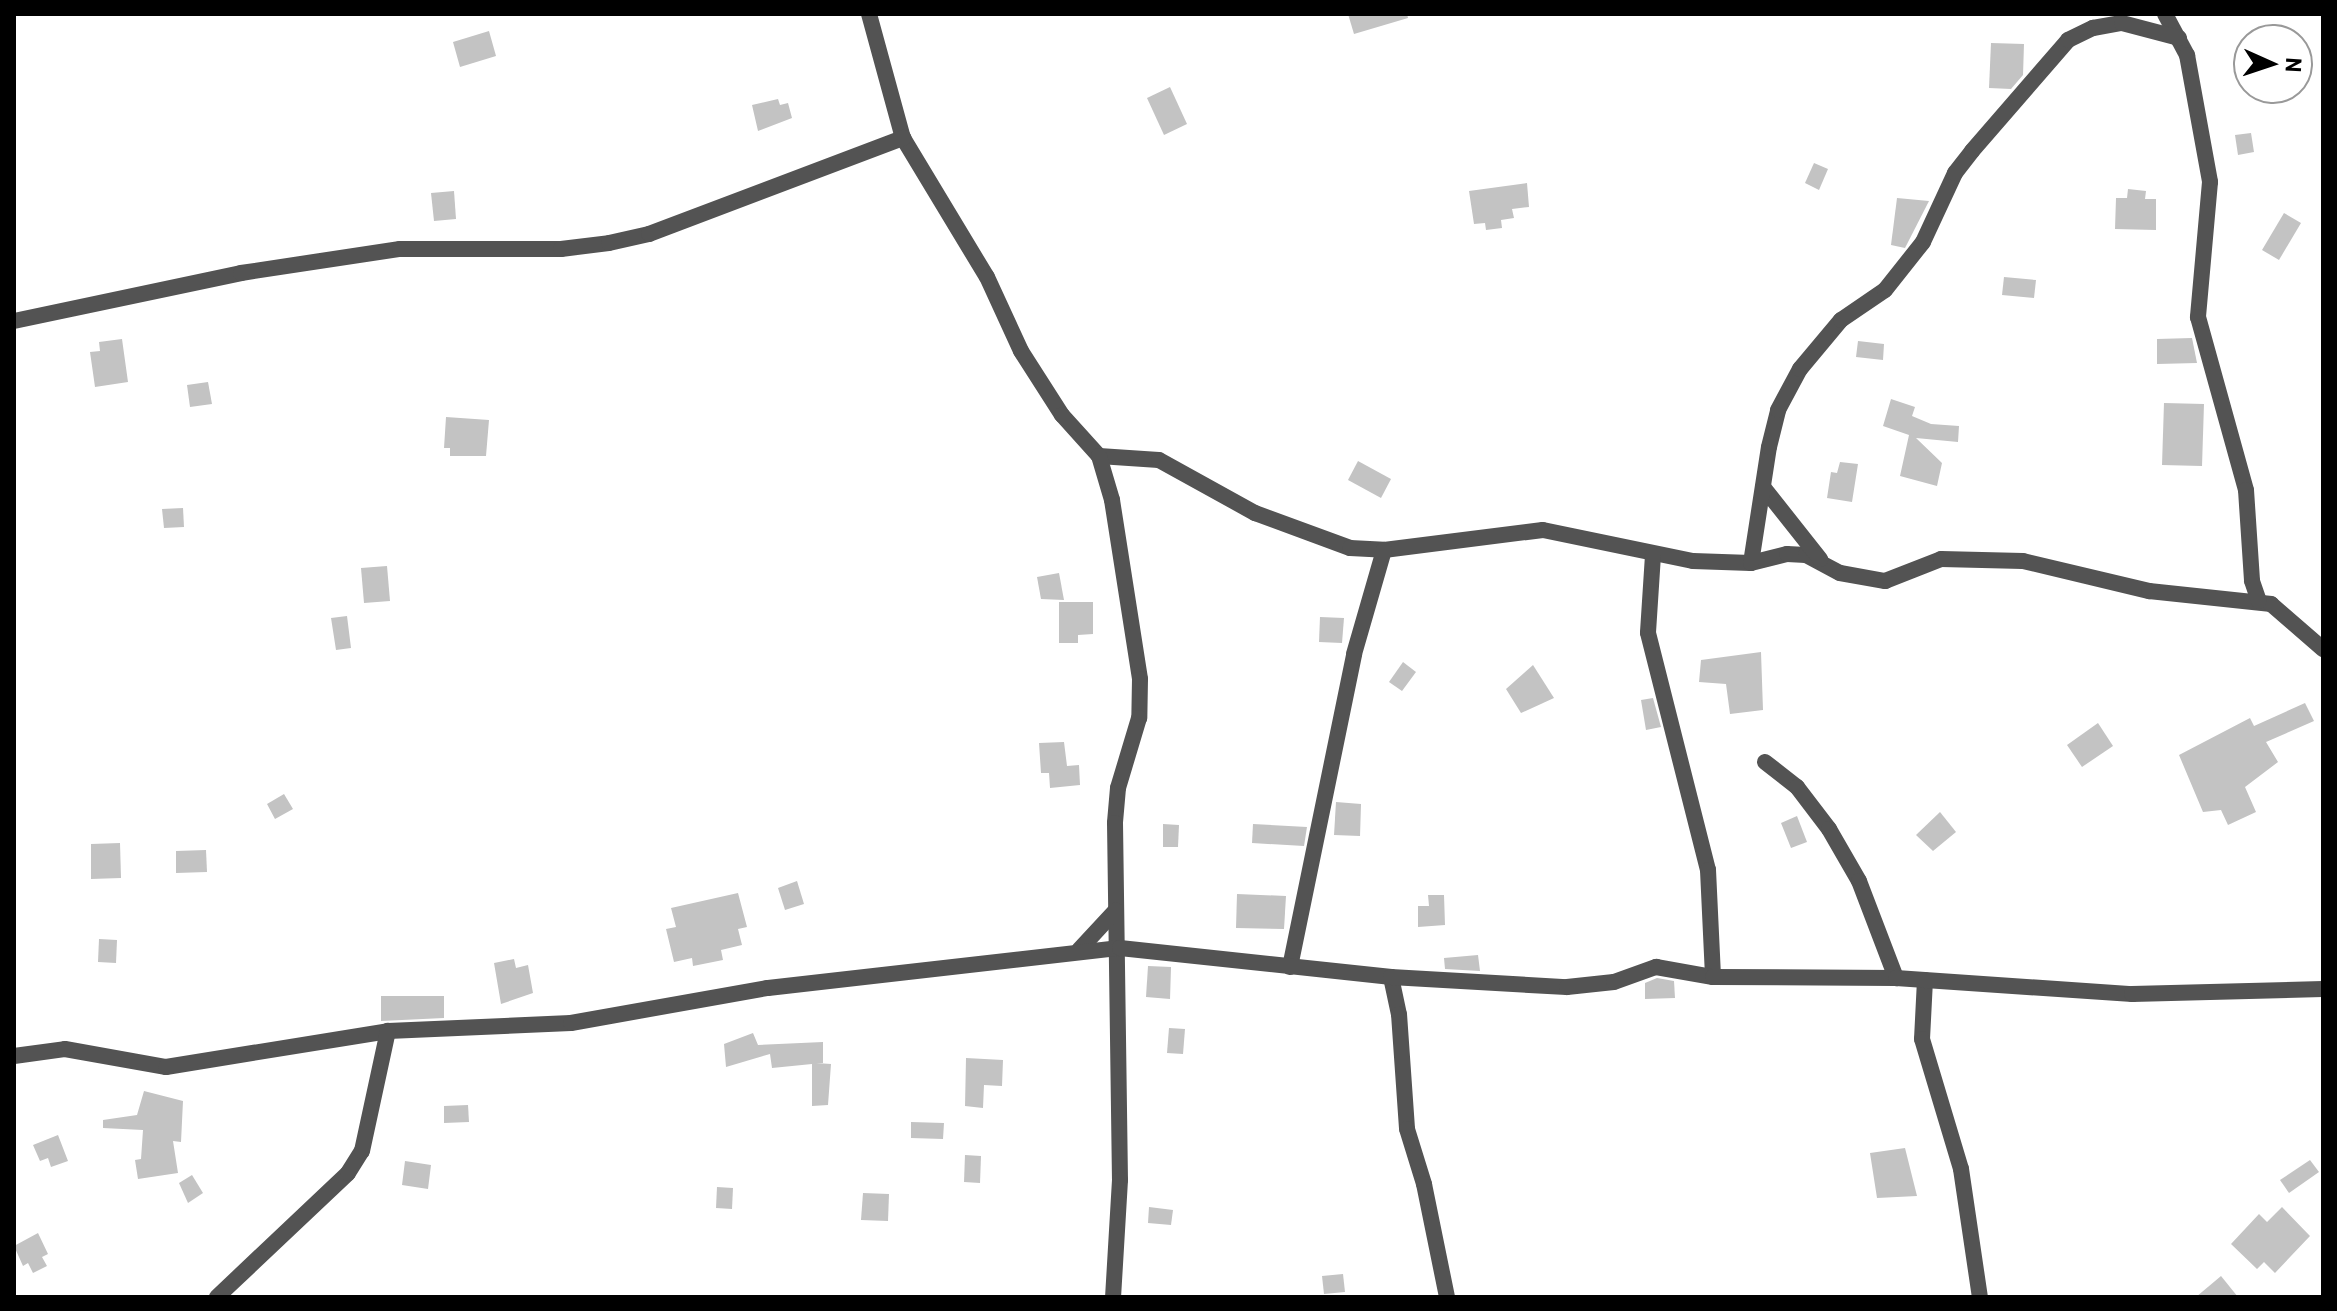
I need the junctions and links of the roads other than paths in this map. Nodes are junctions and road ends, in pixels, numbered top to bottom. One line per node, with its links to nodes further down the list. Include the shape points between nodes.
1 (869, 14): 6 (street)
2 (2104, 14): 4 (street)
3 (2165, 14): 5 (street)
4 (2093, 28): 5 (street, via 2122,23); 9 (street, via 2068,40 2049,59 1955,173 1923,242 1885,290 1841,320 1800,369 1778,410)
5 (2179, 38): 14 (street, via 2187,55 2210,182 2198,317 2246,490 2252,581)
6 (903, 138): 7 (street, via 649,234 609,243 561,249 400,249 241,273); 8 (street, via 987,277 1021,351 1062,415)
7 (14, 321)
8 (1099, 456): 10 (street, via 1159,460 1255,513 1336,545); 17 (street, via 1112,500 1140,679 1139,718 1118,788)
9 (1763, 487): 12 (street); 13 (street)
10 (1384, 550): 11 (street, via 1543,530 1580,534); 20 (street, via 1354,654)
11 (1653, 555): 13 (street); 22 (street, via 1648,633 1708,870)
12 (1821, 560): 13 (street, via 1787,554); 14 (street, via 1840,573 1885,581 1941,559 2023,561 2149,591)
13 (1751, 563)
14 (2259, 601): 15 (street, via 2271,604)
15 (2323, 649)
16 (1765, 762): 23 (street, via 1797,787 1829,829 1859,881)
17 (1116, 910): 18 (street); 19 (street)
18 (1120, 948): 19 (street); 20 (street); 29 (street, via 1120,1180)
19 (1079, 950): 26 (street, via 768,988 571,1023)
20 (1290, 967): 21 (street)
21 (1391, 977): 22 (street, via 1567,987 1614,982 1656,967); 30 (street, via 1399,1014 1407,1129)
22 (1713, 977): 23 (street)
23 (1896, 978): 24 (street)
24 (1925, 980): 25 (street, via 2132,994); 31 (street, via 1922,1039 1961,1169)
25 (2323, 989)
26 (388, 1031): 27 (street, via 166,1067 65,1049); 28 (street, via 362,1151 348,1173)
27 (14, 1056)
28 (217, 1297)
29 (1113, 1297)
30 (1447, 1297)
31 (1980, 1297)

